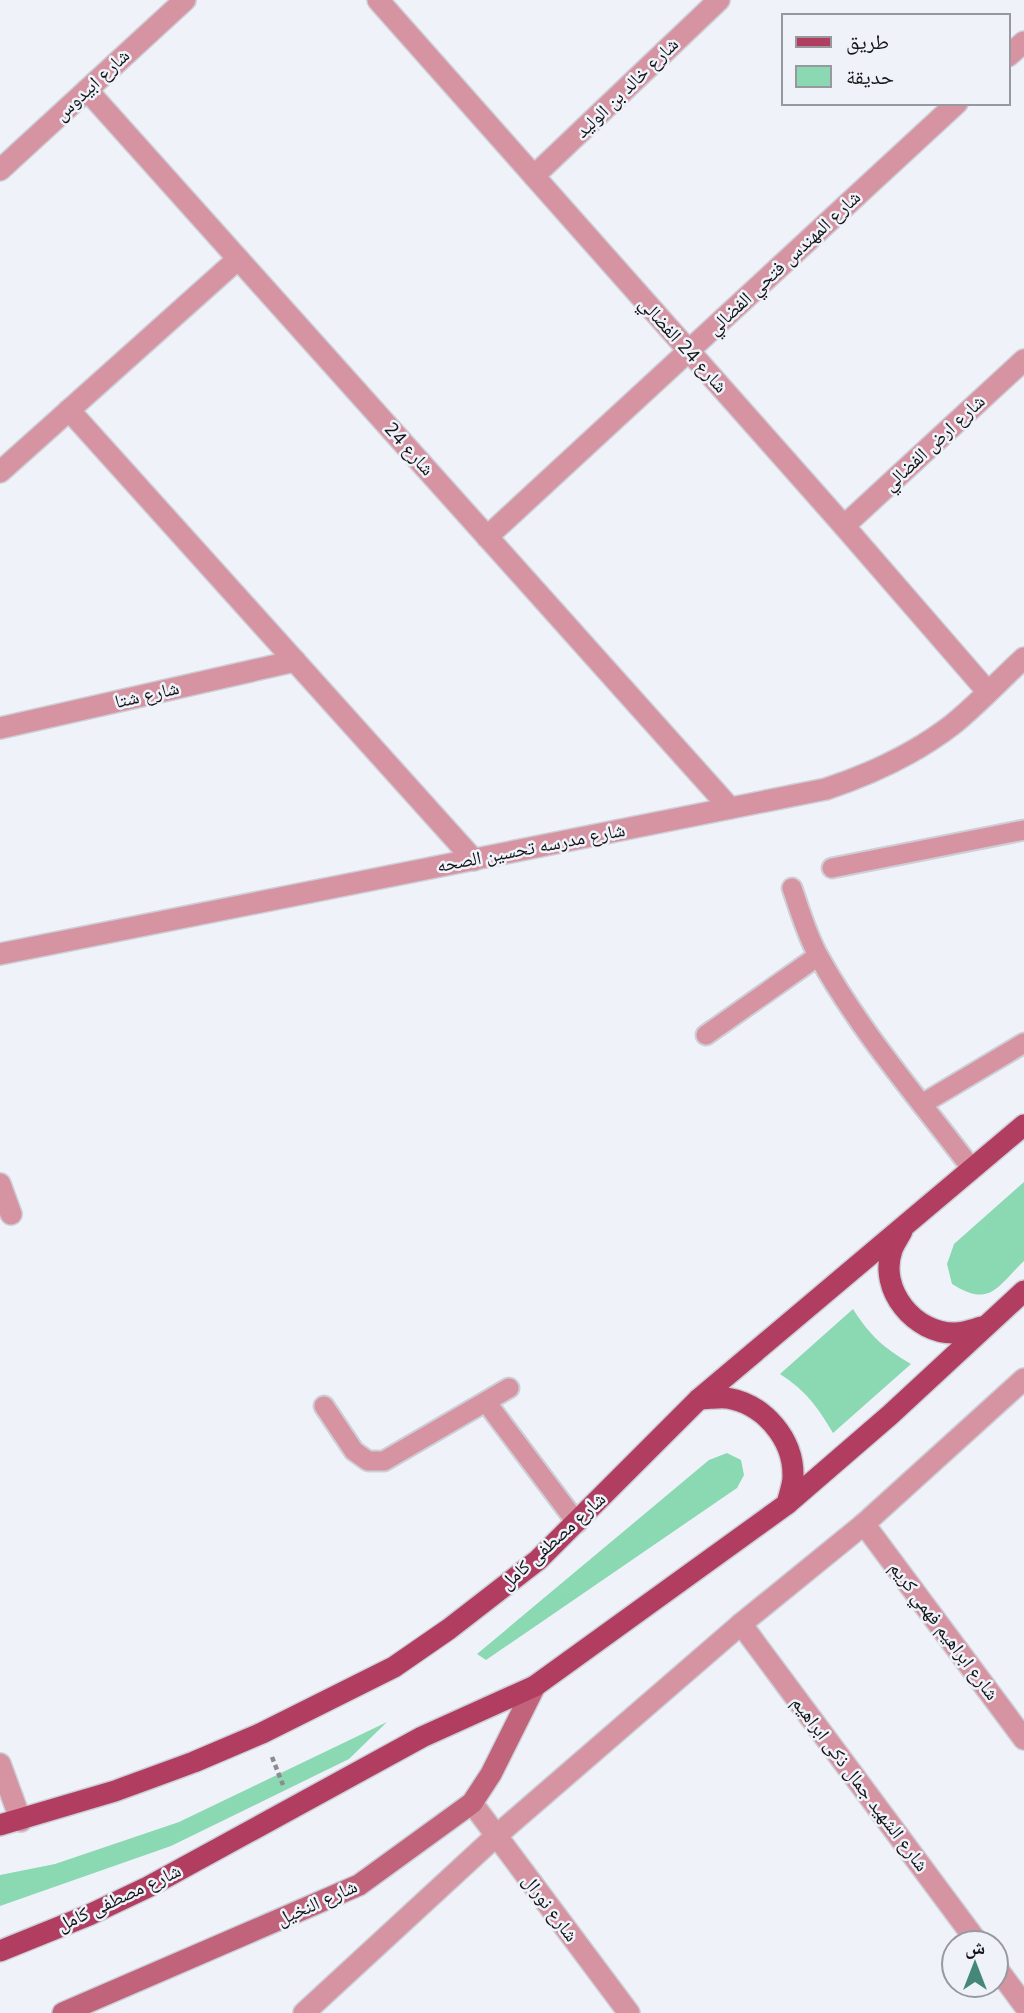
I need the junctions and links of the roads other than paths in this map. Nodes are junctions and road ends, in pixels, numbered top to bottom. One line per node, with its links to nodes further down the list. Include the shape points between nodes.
1 (185, 0): 6 (street, شارع ابيدوس)
2 (378, 0): 9 (street, شارع 24 الفضالي)
3 (719, 0): 9 (street, شارع خالد بن الوليد)
4 (1024, 42): 5 (street)
5 (1010, 54)
6 (87, 90): 8 (street, شارع ابيدوس); 10 (street, شارع 24)
7 (955, 105): 11 (street, شارع المهندس فتحي الفضالي)
8 (0, 170)
9 (534, 176): 11 (street, شارع 24 الفضالي)
10 (238, 259): 13 (street); 16 (street, شارع 24)
11 (688, 351): 15 (street, شارع 24 الفضالي); 16 (street, شارع المهندس فتحي الفضالي)
12 (1024, 360): 15 (street, شارع ارض الفضالي)
13 (69, 410): 14 (street); 18 (street)
14 (0, 472)
15 (844, 526): 19 (street, شارع 24 الفضالي)
16 (487, 537): 21 (street, شارع 24)
17 (1024, 658): 19 (street, شارع مدرسه تحسين الصحه)
18 (295, 662): 20 (street, شارع شتا); 23 (street)
19 (988, 692): 21 (street, شارع مدرسه تحسين الصحه, via 914,752 871,774 826,789)
20 (0, 728)
21 (730, 808): 23 (street, شارع مدرسه تحسين الصحه)
22 (1024, 830): 24 (lane)
23 (474, 860): 26 (street, شارع مدرسه تحسين الصحه)
24 (832, 868)
25 (792, 888): 27 (lane)
26 (0, 954)
27 (818, 956): 28 (lane); 30 (lane, via 856,1017)
28 (706, 1035)
29 (1024, 1042): 30 (lane)
30 (922, 1104): 32 (lane)
31 (1024, 1125): 32 (main road, شارع مصطفى كامل)
32 (972, 1169): 35 (main road, شارع مصطفى كامل)
33 (0, 1184): 34 (street)
34 (11, 1214)
35 (905, 1226): 37 (main road, via 891,1252 890,1272 903,1308 926,1327 955,1333); 40 (main road, شارع مصطفى كامل)
36 (1024, 1291): 37 (main road, شارع مصطفى كامل)
37 (984, 1326): 43 (main road, شارع مصطفى كامل)
38 (1024, 1380): 45 (street)
39 (509, 1388): 41 (lane)
40 (699, 1399): 43 (main road, via 727,1398 754,1407 775,1425 789,1449 793,1476); 44 (main road, شارع مصطفى كامل)
41 (486, 1402): 42 (lane, via 384,1461 368,1461 354,1451); 44 (lane)
42 (324, 1406)
43 (787, 1504): 47 (main road, شارع مصطفى كامل)
44 (577, 1523): 51 (main road, شارع مصطفى كامل, via 538,1560 394,1667 194,1762)
45 (864, 1524): 46 (street); 48 (street, شارع ابراهيم فهمي كريم)
46 (741, 1625): 52 (street); 53 (street, شارع الشهيد جمال ذكى ابراهيم)
47 (535, 1686): 50 (main road, شارع النخيل); 54 (main road, شارع مصطفى كامل, via 422,1737 137,1892)
48 (1024, 1739)
49 (0, 1764): 51 (street)
50 (472, 1803): 52 (street, شارع نورال); 57 (main road, شارع النخيل, via 359,1885)
51 (10, 1823)
52 (496, 1836): 58 (street); 59 (street, شارع نورال)
53 (968, 1929)
54 (0, 1951)
55 (1010, 1986): 56 (street)
56 (1024, 2005)
57 (63, 2013)
58 (304, 2013)
59 (629, 2013)

